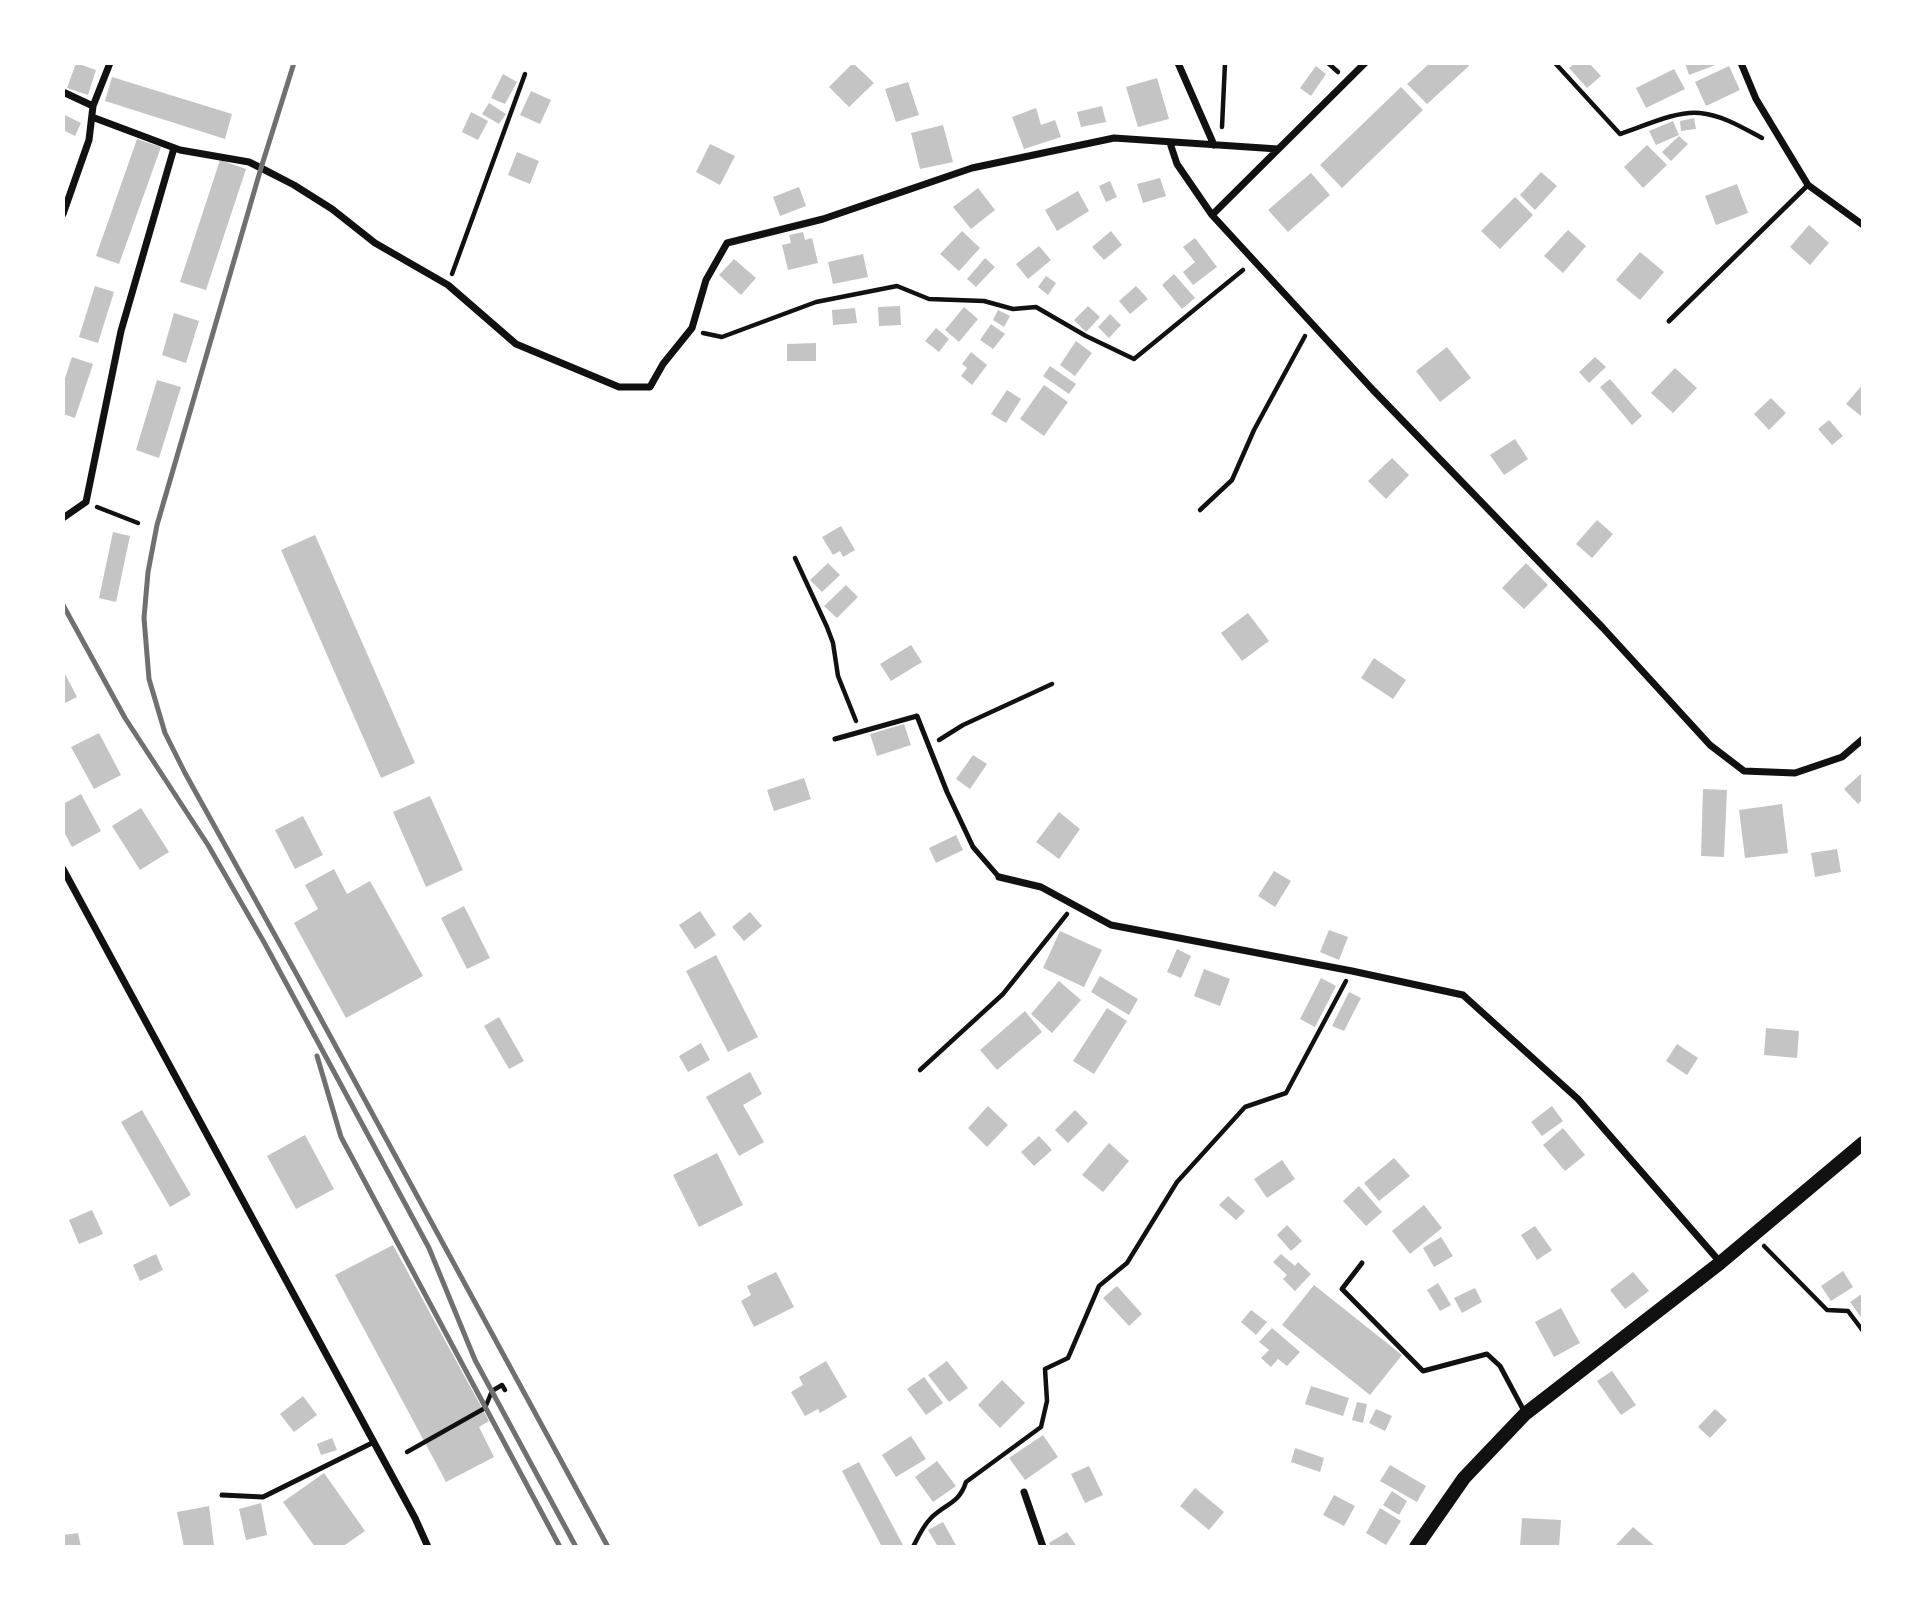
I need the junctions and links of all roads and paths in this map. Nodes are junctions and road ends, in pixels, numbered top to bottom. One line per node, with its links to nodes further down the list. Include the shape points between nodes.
1 (110, 63): 9 (street)
2 (1178, 63): 12 (street)
3 (1225, 63): 12 (path)
4 (1365, 63): 14 (street)
5 (1555, 63): 15 (path, via 1620,134 1700,112)
6 (1741, 63): 15 (street)
7 (525, 74): 21 (path)
8 (63, 92): 9 (street)
9 (93, 106): 10 (street)
10 (92, 117): 13 (street); 17 (street, via 89,140)
11 (1170, 143): 12 (street); 18 (street, via 1177,164); 24 (street, via 1114,138 972,168 823,219 727,243 706,280)
12 (1218, 145): 14 (street)
13 (174, 148): 21 (street, via 261,167 332,209 375,243); 25 (street, via 121,331)
14 (1278, 149): 18 (street)
15 (1786, 149): 16 (street)
16 (1808, 185): 19 (street); 22 (lane)
17 (63, 214)
18 (1212, 215): 20 (street)
19 (1863, 225)
20 (1255, 260): 23 (street); 24 (path, via 1134,359 1036,307 1013,309 984,301 929,299 897,286 816,302 722,337)
21 (449, 285): 24 (street, via 516,344 619,387 650,387)
22 (1669, 321)
23 (1312, 323): 26 (path, via 1232,480); 33 (street, via 1710,745 1744,771 1795,772 1842,757)
24 (692, 328)
25 (86, 502): 27 (street); 28 (path)
26 (1200, 510)
27 (63, 518)
28 (138, 523)
29 (795, 558): 31 (path, via 827,627 838,676)
30 (1052, 684): 34 (path)
31 (860, 731): 32 (lane); 34 (lane, via 917,716)
32 (835, 738)
33 (1863, 739)
34 (929, 745): 36 (lane, via 973,848)
35 (63, 869): 47 (street)
36 (999, 877): 37 (street, via 1041,887)
37 (1074, 905): 38 (street, via 1111,925); 39 (path, via 1003,994)
38 (1352, 971): 43 (street, via 1463,995 1578,1099); 52 (path, via 1286,1093 1245,1107 1177,1182 1127,1263 1099,1286 1068,1358 1045,1369 1047,1401 1041,1427 965,1482 962,1494 931,1518)
39 (920, 1070)
40 (1863, 1143): 41 (main road)
41 (1753, 1235): 43 (main road); 44 (path, via 1827,1310 1849,1311)
42 (1363, 1263): 46 (lane, via 1342,1289 1423,1371 1488,1354 1500,1366)
43 (1720, 1263): 46 (main road)
44 (1863, 1331)
45 (505, 1390): 48 (path, via 502,1385 492,1391 485,1408)
46 (1525, 1414): 54 (main road, via 1464,1478)
47 (374, 1442): 50 (lane, via 263,1497); 51 (street)
48 (407, 1452)
49 (1024, 1492): 53 (street)
50 (222, 1495)
51 (428, 1547)
52 (913, 1547)
53 (1043, 1547)
54 (1416, 1547)

